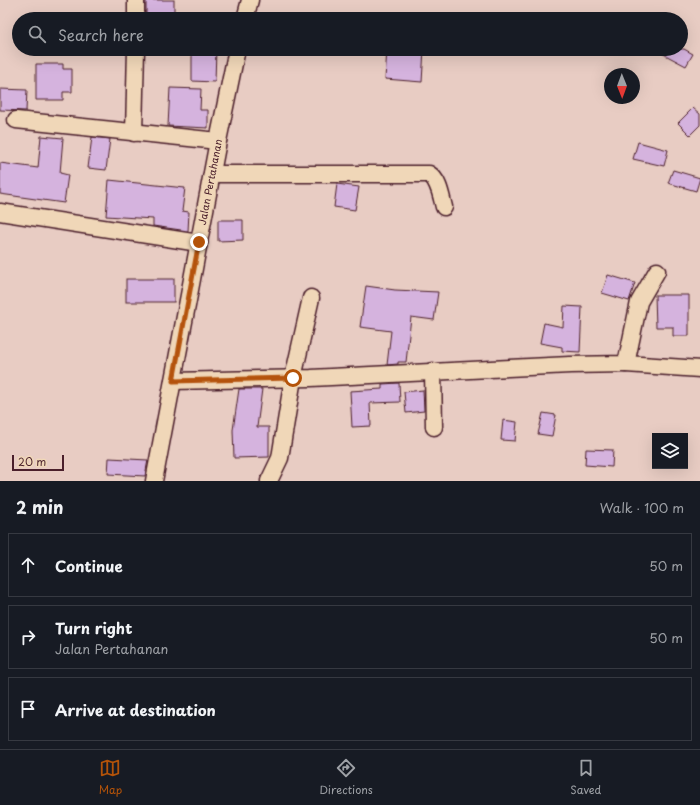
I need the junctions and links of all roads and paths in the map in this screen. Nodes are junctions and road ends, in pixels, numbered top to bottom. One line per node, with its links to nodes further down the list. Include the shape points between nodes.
1 (136, 0): 3 (street)
2 (250, 0): 4 (street)
3 (136, 12)
4 (247, 12)
5 (136, 56): 8 (street)
6 (236, 56): 9 (street, Jalan Pertahanan)
7 (16, 120): 8 (street)
8 (134, 132): 9 (street)
9 (218, 141): 10 (street, Jalan Pertahanan)
10 (212, 174): 11 (street, via 429,174 437,182); 13 (street, Jalan Pertahanan)
11 (444, 207)
12 (0, 212): 13 (street)
13 (199, 242): 20 (street, Jalan Pertahanan)
14 (657, 270): 16 (street, via 639,302)
15 (311, 298): 19 (street)
16 (626, 364): 17 (street); 18 (street)
17 (700, 369)
18 (433, 371): 19 (street); 21 (street)
19 (293, 378): 20 (street); 23 (street, via 280,458)
20 (173, 381): 22 (street, Jalan Pertahanan)
21 (434, 427)
22 (154, 481)
23 (269, 481)

